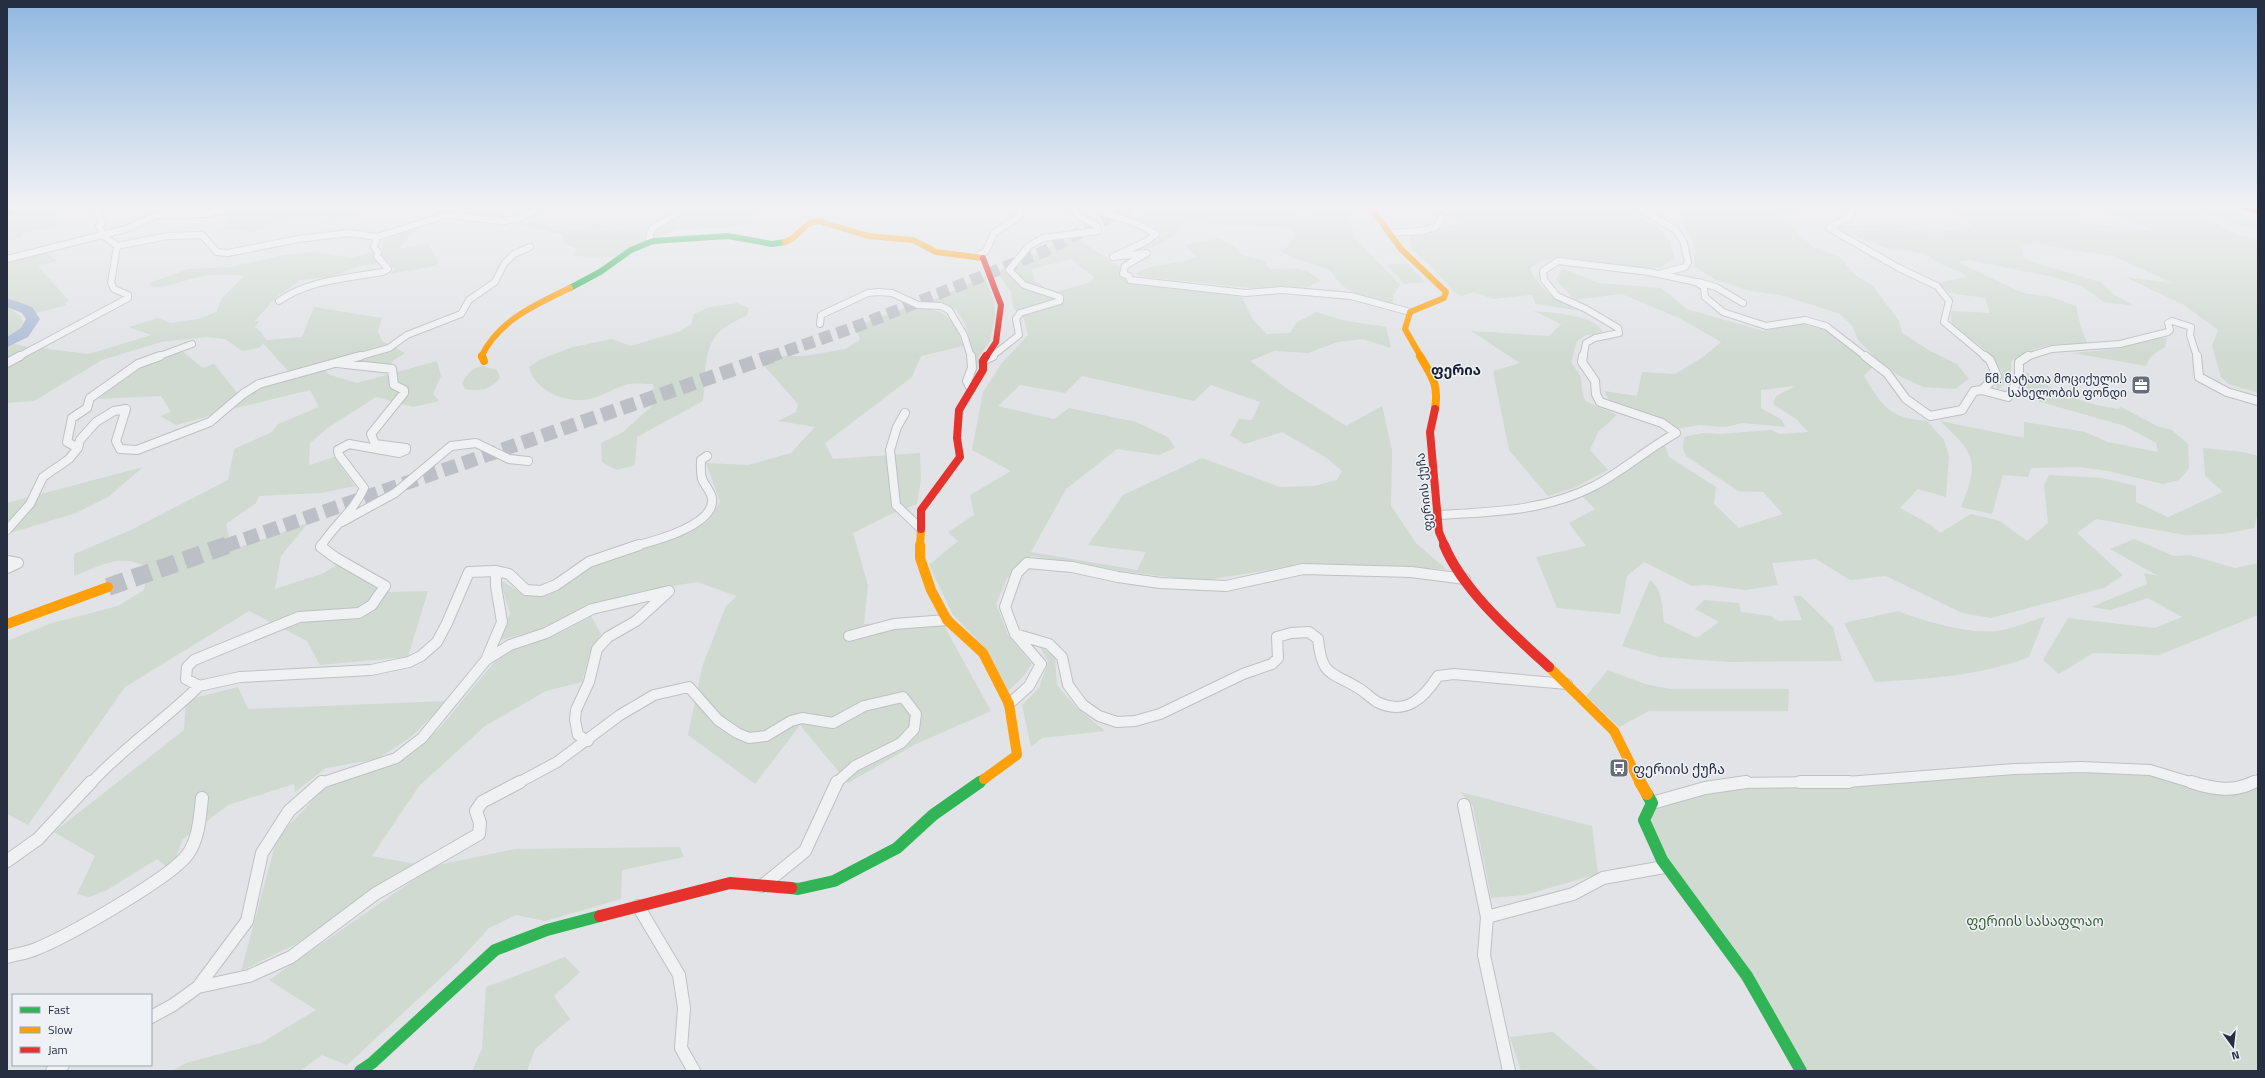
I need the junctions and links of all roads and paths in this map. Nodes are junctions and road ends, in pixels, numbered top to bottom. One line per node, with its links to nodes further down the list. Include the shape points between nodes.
1 (23, 255): 14 (street)
2 (114, 255): 24 (street, via 111,283 114,289 128,295 128,298)
3 (377, 255): 17 (street, via 388,270 316,284 285,296)
4 (513, 255): 25 (street, via 504,264 495,282 469,300 464,312 406,335 389,348)
5 (624, 255): 22 (main road, via 600,272 518,316 486,343 481,357)
6 (979, 255): 23 (main road, via 983,257 1001,305 996,342)
7 (1022, 255): 23 (street, via 1009,270 1024,285 1060,298 1060,301 1020,313 1016,319 1019,336 1006,344 991,359)
8 (1117, 255): 9 (street, via 1113,257)
9 (1127, 255)
10 (1143, 255): 19 (street, via 1125,266 1123,274 1129,276 1130,280 1246,293 1282,290 1351,296)
11 (1408, 255): 19 (main road, via 1446,292 1444,298)
12 (1687, 255): 15 (street, via 1688,262 1685,267)
13 (1877, 255): 27 (street, via 1937,286 1946,295 1949,301 1944,322 1990,360 1996,376)
14 (7, 260)
15 (1659, 274): 16 (street); 33 (street, via 1558,261 1543,272 1544,280 1557,296 1592,312 1618,328 1620,333 1594,338 1586,343 1582,362 1595,381 1596,394 1600,402 1662,423 1676,433 1657,443 1594,487 1566,498 1516,511)
16 (1696, 282): 18 (street, via 1713,284); 27 (street, via 1704,287 1705,297 1712,304 1723,312 1739,318 1766,326 1805,320 1826,326 1887,373 1906,399 1930,416 1962,410 1974,390)
17 (279, 301)
18 (1743, 303)
19 (1410, 312): 33 (main road, ფერიის ქუჩა, via 1406,329 1438,392 1430,432)
20 (820, 324): 26 (street, via 821,315 868,293 892,293 918,305 941,306 949,310 964,335 971,356 972,368 967,381)
21 (192, 344): 30 (street, via 138,364 90,398 86,408 72,418 67,442)
22 (484, 361)
23 (983, 361): 26 (main road, via 983,370)
24 (7, 363)
25 (337, 363): 30 (street, via 259,384 210,422 137,450 120,449 116,441 126,409 114,411 96,422 80,440); 34 (street, via 360,368 392,369 394,385 404,390 404,393 371,434 372,440 375,444 406,448 398,453 349,444 338,450 364,488 360,500)
26 (971, 389): 35 (main road, via 959,410 957,438 960,457 921,510)
27 (1982, 390): 28 (street, via 2008,397 2019,378 2019,362 2023,358 2047,350 2122,344 2168,332 2168,323 2172,321 2191,327 2190,335 2197,356 2199,377 2227,392)
28 (2258, 401)
29 (905, 413): 35 (street, via 897,427 890,450 896,505)
30 (78, 448): 36 (street, via 70,458 43,477 30,504)
31 (707, 456): 39 (street, via 701,460 701,471 703,480 712,493 711,505 707,513 693,524 664,538 590,562 545,591 525,590 510,574)
32 (528, 461): 34 (street, via 509,459 476,443 451,446 395,493)
33 (1439, 515): 40 (main road, ფერიის ქუჩა, via 1437,523 1442,544)
34 (337, 524): 48 (street, via 326,536 321,547 333,558 366,573 385,586 375,603 359,613 299,617 194,660 187,667 186,679)
35 (920, 528): 42 (main road, via 920,558 931,590)
36 (7, 530)
37 (7, 561): 38 (street, via 18,563)
38 (7, 568)
39 (496, 570): 46 (street, via 502,622); 48 (street, via 469,572 440,636 432,647 414,660 390,668 365,672 330,671 245,676)
40 (1465, 579): 44 (street, via 1411,572 1303,570 1226,586 1160,583 1072,567 1027,563 1017,573 1005,607); 47 (main road, ფერიის ქუჩა, via 1507,630)
41 (108, 587): 43 (main road)
42 (947, 620): 45 (street, via 894,624); 49 (main road, via 983,653)
43 (7, 624)
44 (1015, 634): 47 (street, via 1049,644 1062,657 1068,685 1083,705 1099,716 1117,722 1135,721 1160,714 1243,674 1272,664 1278,658 1276,637 1291,633 1309,632 1318,639 1320,660 1325,670 1366,692 1377,702 1394,707 1414,702 1424,696 1438,676 1449,674); 49 (street, via 1041,664 1029,686)
45 (849, 636)
46 (486, 660): 50 (street, via 510,645 546,634 592,609 669,591 631,624 611,633 597,649 593,670 587,688 579,700 574,720 578,735); 61 (street, via 422,738 396,758 322,781 289,811 262,853 247,921)
47 (1567, 684): 53 (main road, ფერიის ქუჩა, via 1614,731 1630,766)
48 (199, 686): 55 (street, via 177,708 112,760 38,839)
49 (1009, 704): 57 (main road, via 1018,755 933,815 897,848 834,881 798,889)
50 (588, 741): 57 (street, via 620,716 654,695 689,687 698,693 703,705 717,720 749,738 768,736 791,721 811,717 833,723 864,706 903,697 916,714 914,729 901,743 855,766 836,784 805,851); 61 (street, via 557,762 482,802 476,811 480,823 479,834 375,894 290,957 249,976)
51 (2258, 780): 53 (street, via 2248,786 2224,791 2202,787 2161,772 2141,768 2013,768 1846,782 1724,784)
52 (202, 798): 60 (street, via 198,830 188,856 155,880 37,949)
53 (1652, 803): 56 (main road, via 1644,820 1651,843)
54 (1464, 805): 59 (street)
55 (7, 861)
56 (1664, 867): 59 (street, via 1603,878 1573,894); 68 (main road, via 1739,964)
57 (762, 886): 58 (main road, via 730,883)
58 (638, 906): 65 (main road, via 547,930 495,950 372,1063); 66 (street, via 679,975 684,1008 681,1048)
59 (1487, 917): 67 (street, via 1484,955)
60 (7, 957)
61 (198, 987): 62 (street)
62 (152, 1016)
63 (61, 1066): 64 (street)
64 (52, 1071)
65 (360, 1071)
66 (694, 1071)
67 (1509, 1071)
68 (1800, 1071)

